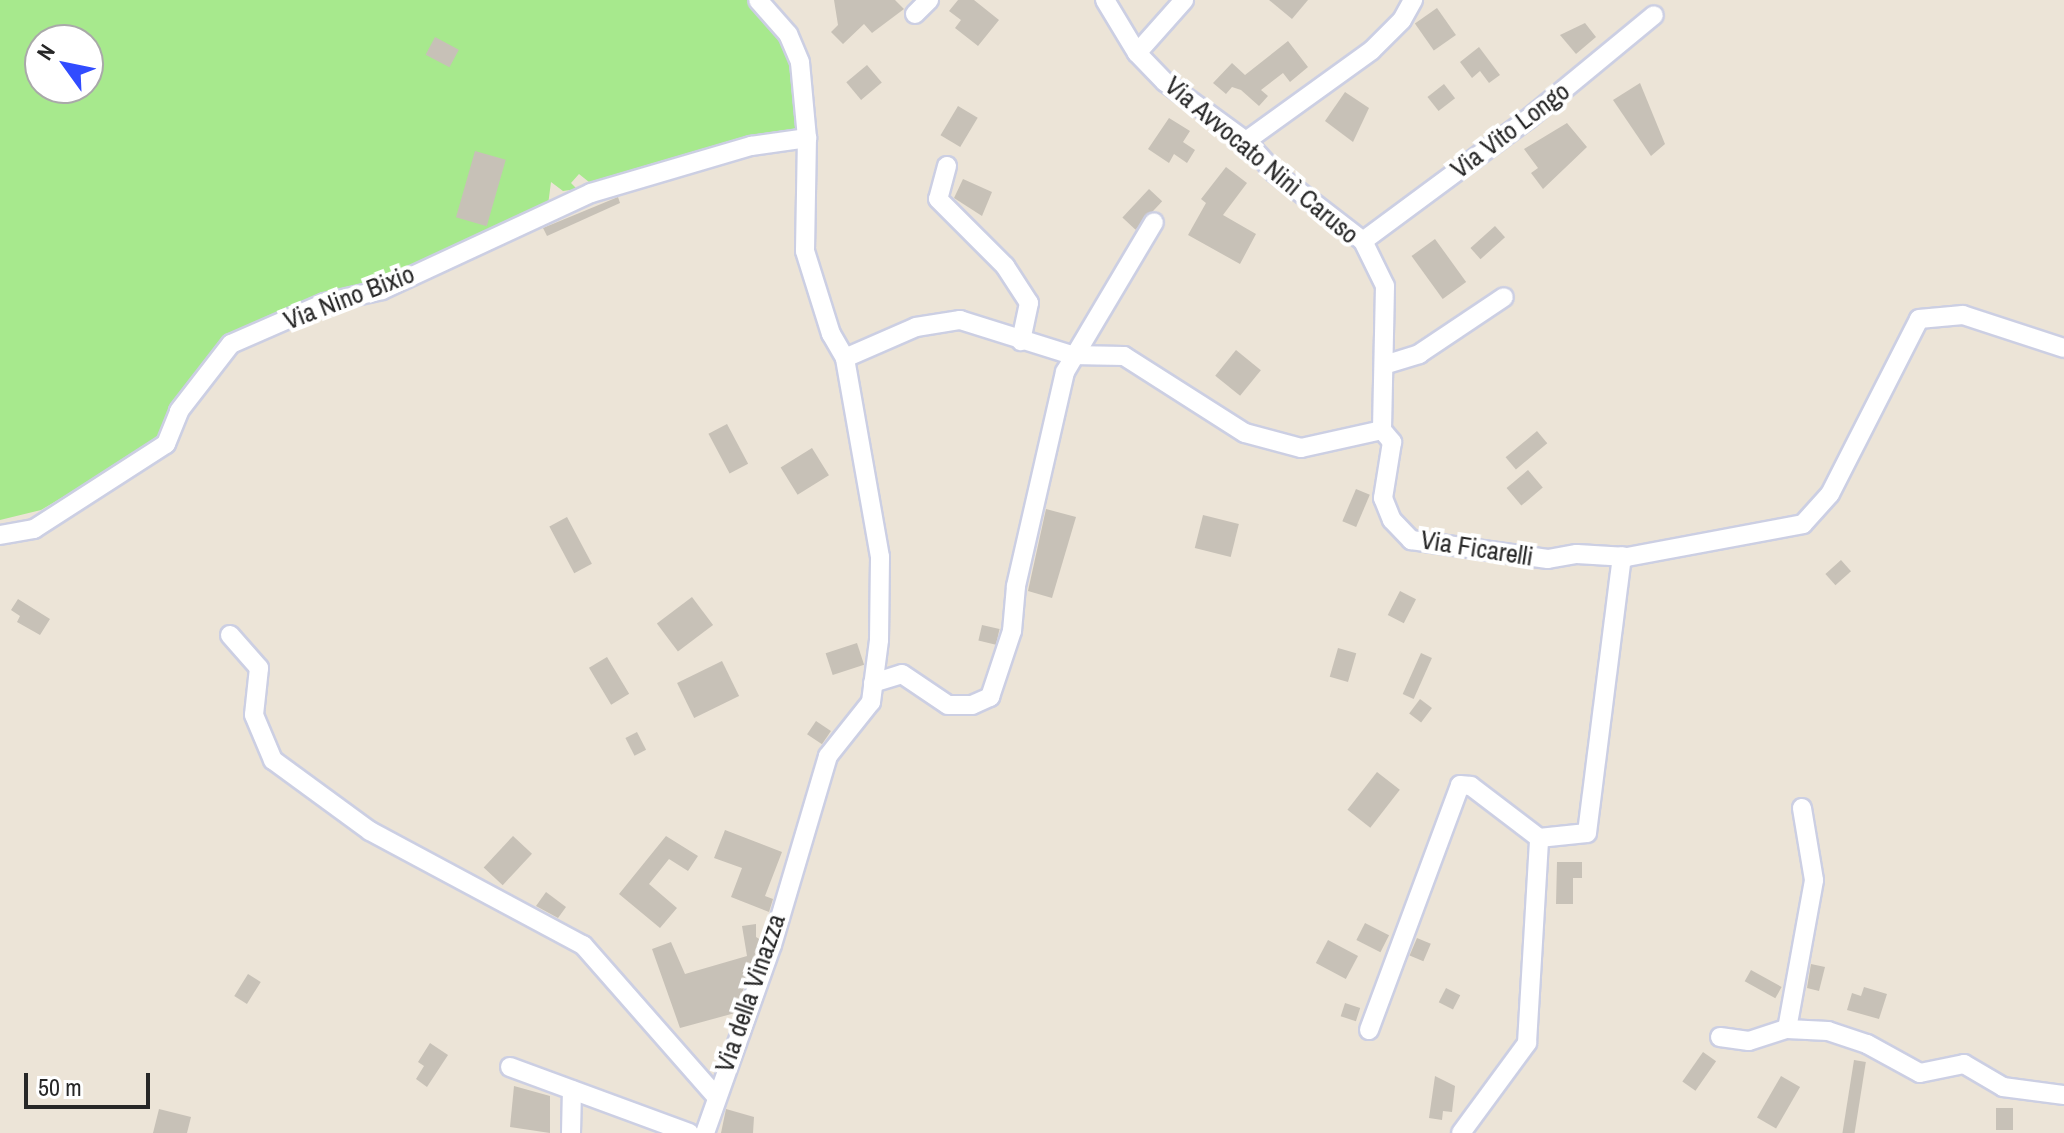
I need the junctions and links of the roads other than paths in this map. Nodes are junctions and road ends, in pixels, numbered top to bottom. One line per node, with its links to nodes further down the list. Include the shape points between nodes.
1 (758, 0): 9 (street, Via della Vinazza, via 788,34 800,62)
2 (929, 0): 6 (street)
3 (1105, 0): 8 (street, Via Avvocato Ninì Caruso)
4 (1184, 0): 8 (street)
5 (1413, 0): 10 (street, via 1402,20 1372,50)
6 (915, 14)
7 (1654, 15): 13 (street, Via Vito Longo, via 1528,119)
8 (1137, 53): 10 (street, Via Avvocato Ninì Caruso, via 1165,82)
9 (807, 138): 18 (street, Via della Vinazza, via 805,251 831,334); 21 (street, Via Nino Bixio, via 751,146 591,193 382,290 325,303 231,344 179,411 166,444 34,529)
10 (1246, 141): 13 (street, Via Avvocato Ninì Caruso, via 1275,173)
11 (947, 166): 15 (street, via 938,199 1005,266 1029,303)
12 (1154, 222): 17 (street)
13 (1363, 241): 19 (street, Via Avvocato Ninì Caruso, via 1385,286)
14 (1504, 297): 19 (street, via 1419,354)
15 (1021, 341): 17 (street); 18 (street, via 960,320 943,320)
16 (2064, 348): 22 (street, Via Ficarelli, via 1963,315 1919,319 1830,494 1803,524 1771,534)
17 (1072, 355): 20 (street, via 1124,356 1245,433 1301,448); 24 (street, via 1054,406 1012,631 990,697 972,705 948,705 902,674)
18 (845, 358): 24 (street, Via della Vinazza, via 880,557)
19 (1384, 365): 20 (street, Via Avvocato Ninì Caruso)
20 (1382, 430): 22 (street, Via Ficarelli, via 1392,442 1383,498 1392,520 1411,540 1548,559)
21 (0, 535)
22 (1622, 556): 26 (street, via 1587,833)
23 (230, 635): 32 (street, via 259,668 254,715 273,760 370,831 583,945)
24 (873, 683): 32 (street, Via della Vinazza, via 871,702 828,756 756,991)
25 (1802, 808): 27 (street, via 1814,880)
26 (1539, 838): 28 (street, via 1471,786 1460,785); 37 (street, via 1527,1043)
27 (1787, 1029): 29 (street, via 1749,1041); 33 (street, via 1828,1031 1867,1044 1920,1073 1964,1064 2003,1087)
28 (1369, 1030)
29 (1720, 1037)
30 (510, 1067): 31 (street)
31 (572, 1090): 34 (street); 35 (street)
32 (716, 1090): 36 (street, Via della Vinazza)
33 (2064, 1095)
34 (571, 1133)
35 (689, 1133)
36 (705, 1133)
37 (1461, 1133)

